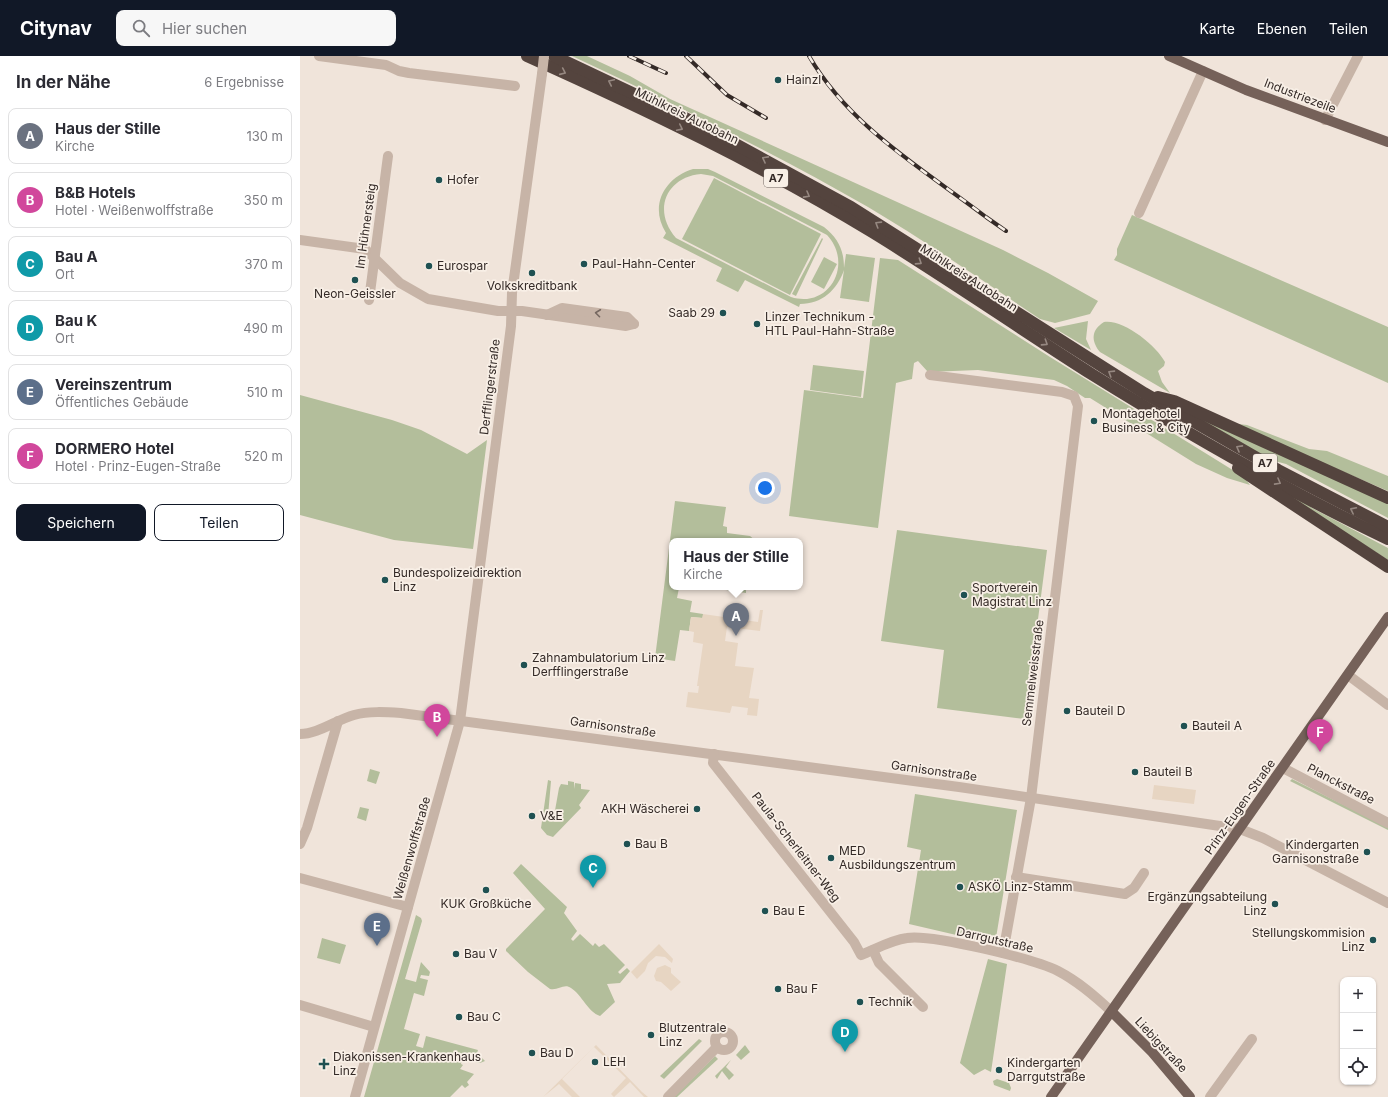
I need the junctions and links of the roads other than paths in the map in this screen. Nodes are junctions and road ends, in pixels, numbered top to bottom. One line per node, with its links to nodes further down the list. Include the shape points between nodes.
1 (319, 56): 8 (street, via 386,64 400,71)
2 (527, 56): 20 (highway, Mühlkreis Autobahn / A7, one-way to 20, via 686,131 809,196 872,232 1094,375)
3 (544, 56): 16 (street, Derfflingerstraße, bridge)
4 (554, 56): 19 (highway, Mühlkreis Autobahn / A7, one-way to 4, via 851,207 706,128)
5 (1169, 56): 7 (main road, Industriezeile)
6 (1358, 56): 9 (street)
7 (1203, 71): 9 (main road, Industriezeile); 12 (street)
8 (515, 86)
9 (1325, 120): 10 (main road, Industriezeile)
10 (1388, 142)
11 (388, 156): 14 (street, Im Hühnersteig)
12 (1140, 213)
13 (300, 240): 14 (street, via 365,249)
14 (375, 259): 15 (street, Im Hühnersteig); 16 (street, via 400,283 428,299)
15 (369, 300)
16 (512, 311): 17 (street); 29 (street, Derfflingerstraße)
17 (548, 315): 17 (street, one-way to 17, via 626,326 634,324 627,316 562,308)
18 (930, 375): 33 (street, Semmelweisstraße, via 1069,393 1077,400 1078,412)
19 (1144, 393): 21 (highway, via 1174,401); 22 (highway, Mühlkreis Autobahn / A7, one-way to 19, via 1271,467)
20 (1208, 443): 23 (highway, Mühlkreis Autobahn / A7, one-way to 23); 24 (highway, via 1241,470)
21 (1388, 498)
22 (1388, 528)
23 (1388, 540)
24 (1388, 567)
25 (1388, 617): 26 (main road, Prinz-Eugen-Straße)
26 (1348, 676): 27 (street); 32 (main road, Prinz-Eugen-Straße)
27 (1388, 705)
28 (338, 721): 29 (street, Garnisonstraße, via 354,715 386,712); 30 (street, Garnisonstraße); 36 (street)
29 (460, 721): 31 (street, Garnisonstraße); 41 (street, Weißenwolffstraße)
30 (300, 734)
31 (714, 754): 33 (street, Garnisonstraße); 44 (street, Paula-Scherleitner-Weg, via 713,763 854,942)
32 (1283, 768): 34 (street, Planckstraße); 35 (main road, Prinz-Eugen-Straße)
33 (1031, 798): 35 (street, Garnisonstraße); 38 (street, Semmelweisstraße)
34 (1388, 823)
35 (1240, 829): 40 (street, Garnisonstraße, via 1263,838); 47 (main road, Prinz-Eugen-Straße)
36 (300, 844)
37 (1144, 873): 38 (street, via 1134,888 1125,894)
38 (1016, 877): 43 (street, Semmelweisstraße)
39 (300, 878): 41 (street)
40 (1388, 903)
41 (408, 907): 48 (street, Weißenwolffstraße)
42 (873, 950): 43 (street, Darrgutstraße, via 900,939 918,937); 44 (street, Darrgutstraße); 46 (street, via 879,963)
43 (1002, 953): 47 (street, Darrgutstraße, via 1066,975)
44 (861, 956)
45 (300, 1005): 48 (street)
46 (923, 1007)
47 (1112, 1012): 53 (main road, Prinz-Eugen-Straße); 54 (main road, Liebigstraße, via 1152,1052)
48 (374, 1027): 51 (street, Weißenwolffstraße)
49 (1252, 1039): 55 (street)
50 (717, 1047): 52 (street)
51 (355, 1097)
52 (668, 1097)
53 (1050, 1097)
54 (1190, 1097)
55 (1210, 1097)

